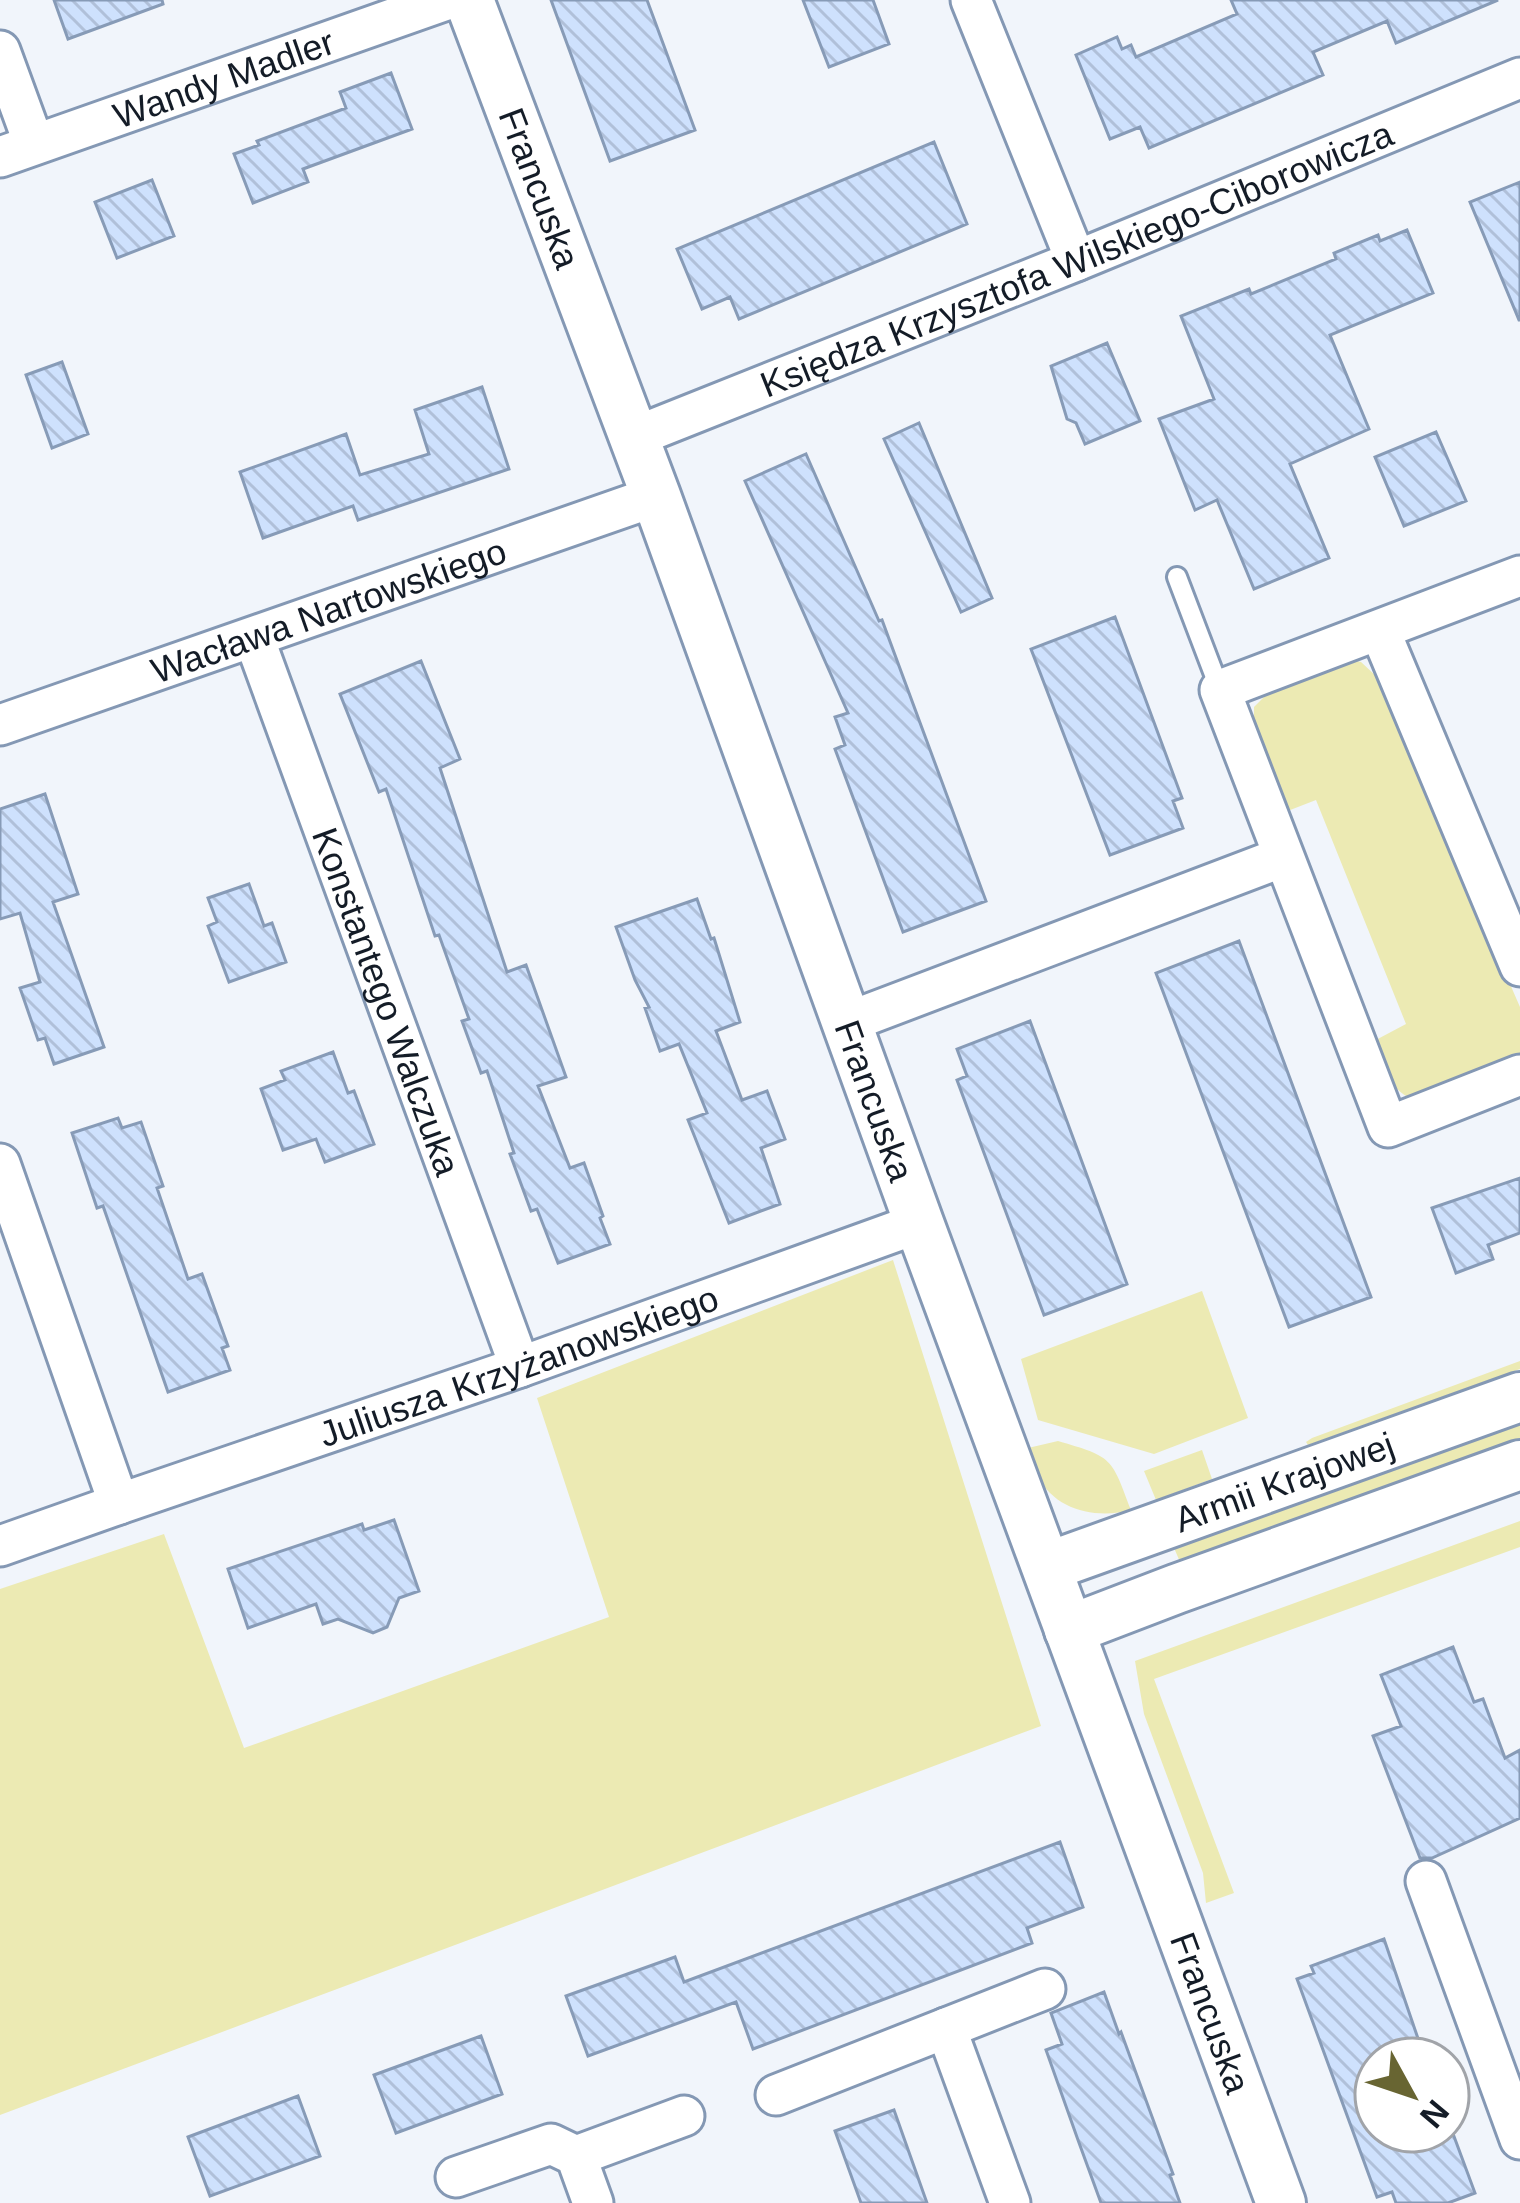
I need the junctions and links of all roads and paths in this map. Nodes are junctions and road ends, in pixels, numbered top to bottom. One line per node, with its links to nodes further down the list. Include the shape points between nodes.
1 (446, 0): 6 (street, Wandy Madler)
2 (469, 0): 8 (street, Francuska)
3 (971, 0): 7 (street)
4 (0, 51): 6 (street)
5 (1520, 78): 7 (street, Księdza Krzysztofa Wilskiego-Ciborowicza)
6 (17, 151)
7 (1076, 261): 8 (street, Księdza Krzysztofa Wilskiego-Ciborowicza)
8 (634, 437): 9 (street, Francuska)
9 (656, 496): 13 (street, Wacława Nartowskiego); 18 (street, Francuska)
10 (1520, 576): 12 (street)
11 (1177, 577): 14 (lane)
12 (1380, 631): 14 (street); 17 (street)
13 (254, 638): 15 (street, Wacława Nartowskiego); 23 (street, Konstantego Walczuka)
14 (1220, 690): 16 (street)
15 (0, 725)
16 (1283, 857): 18 (street); 19 (street, via 1388,1127)
17 (1520, 966)
18 (848, 1022): 21 (street, Francuska)
19 (1520, 1076)
20 (0, 1164): 22 (street)
21 (919, 1223): 23 (street, Juliusza Krzyżanowskiego); 28 (street, Francuska)
22 (11, 1229): 26 (street)
23 (520, 1367): 26 (street, Juliusza Krzyżanowskiego)
24 (1520, 1397): 28 (street, Armii Krajowej)
25 (1520, 1466): 29 (street, Armii Krajowej)
26 (119, 1504): 27 (street, Juliusza Krzyżanowskiego)
27 (0, 1546)
28 (1047, 1567): 29 (street, Francuska)
29 (1070, 1630): 40 (street, Francuska)
30 (1426, 1881): 35 (street)
31 (1045, 1989): 32 (street)
32 (946, 2028): 33 (street); 39 (street)
33 (776, 2095)
34 (684, 2116): 36 (street)
35 (1520, 2139)
36 (576, 2156): 37 (street, via 551,2144); 38 (street)
37 (455, 2177)
38 (592, 2203)
39 (1010, 2203)
40 (1281, 2203)

